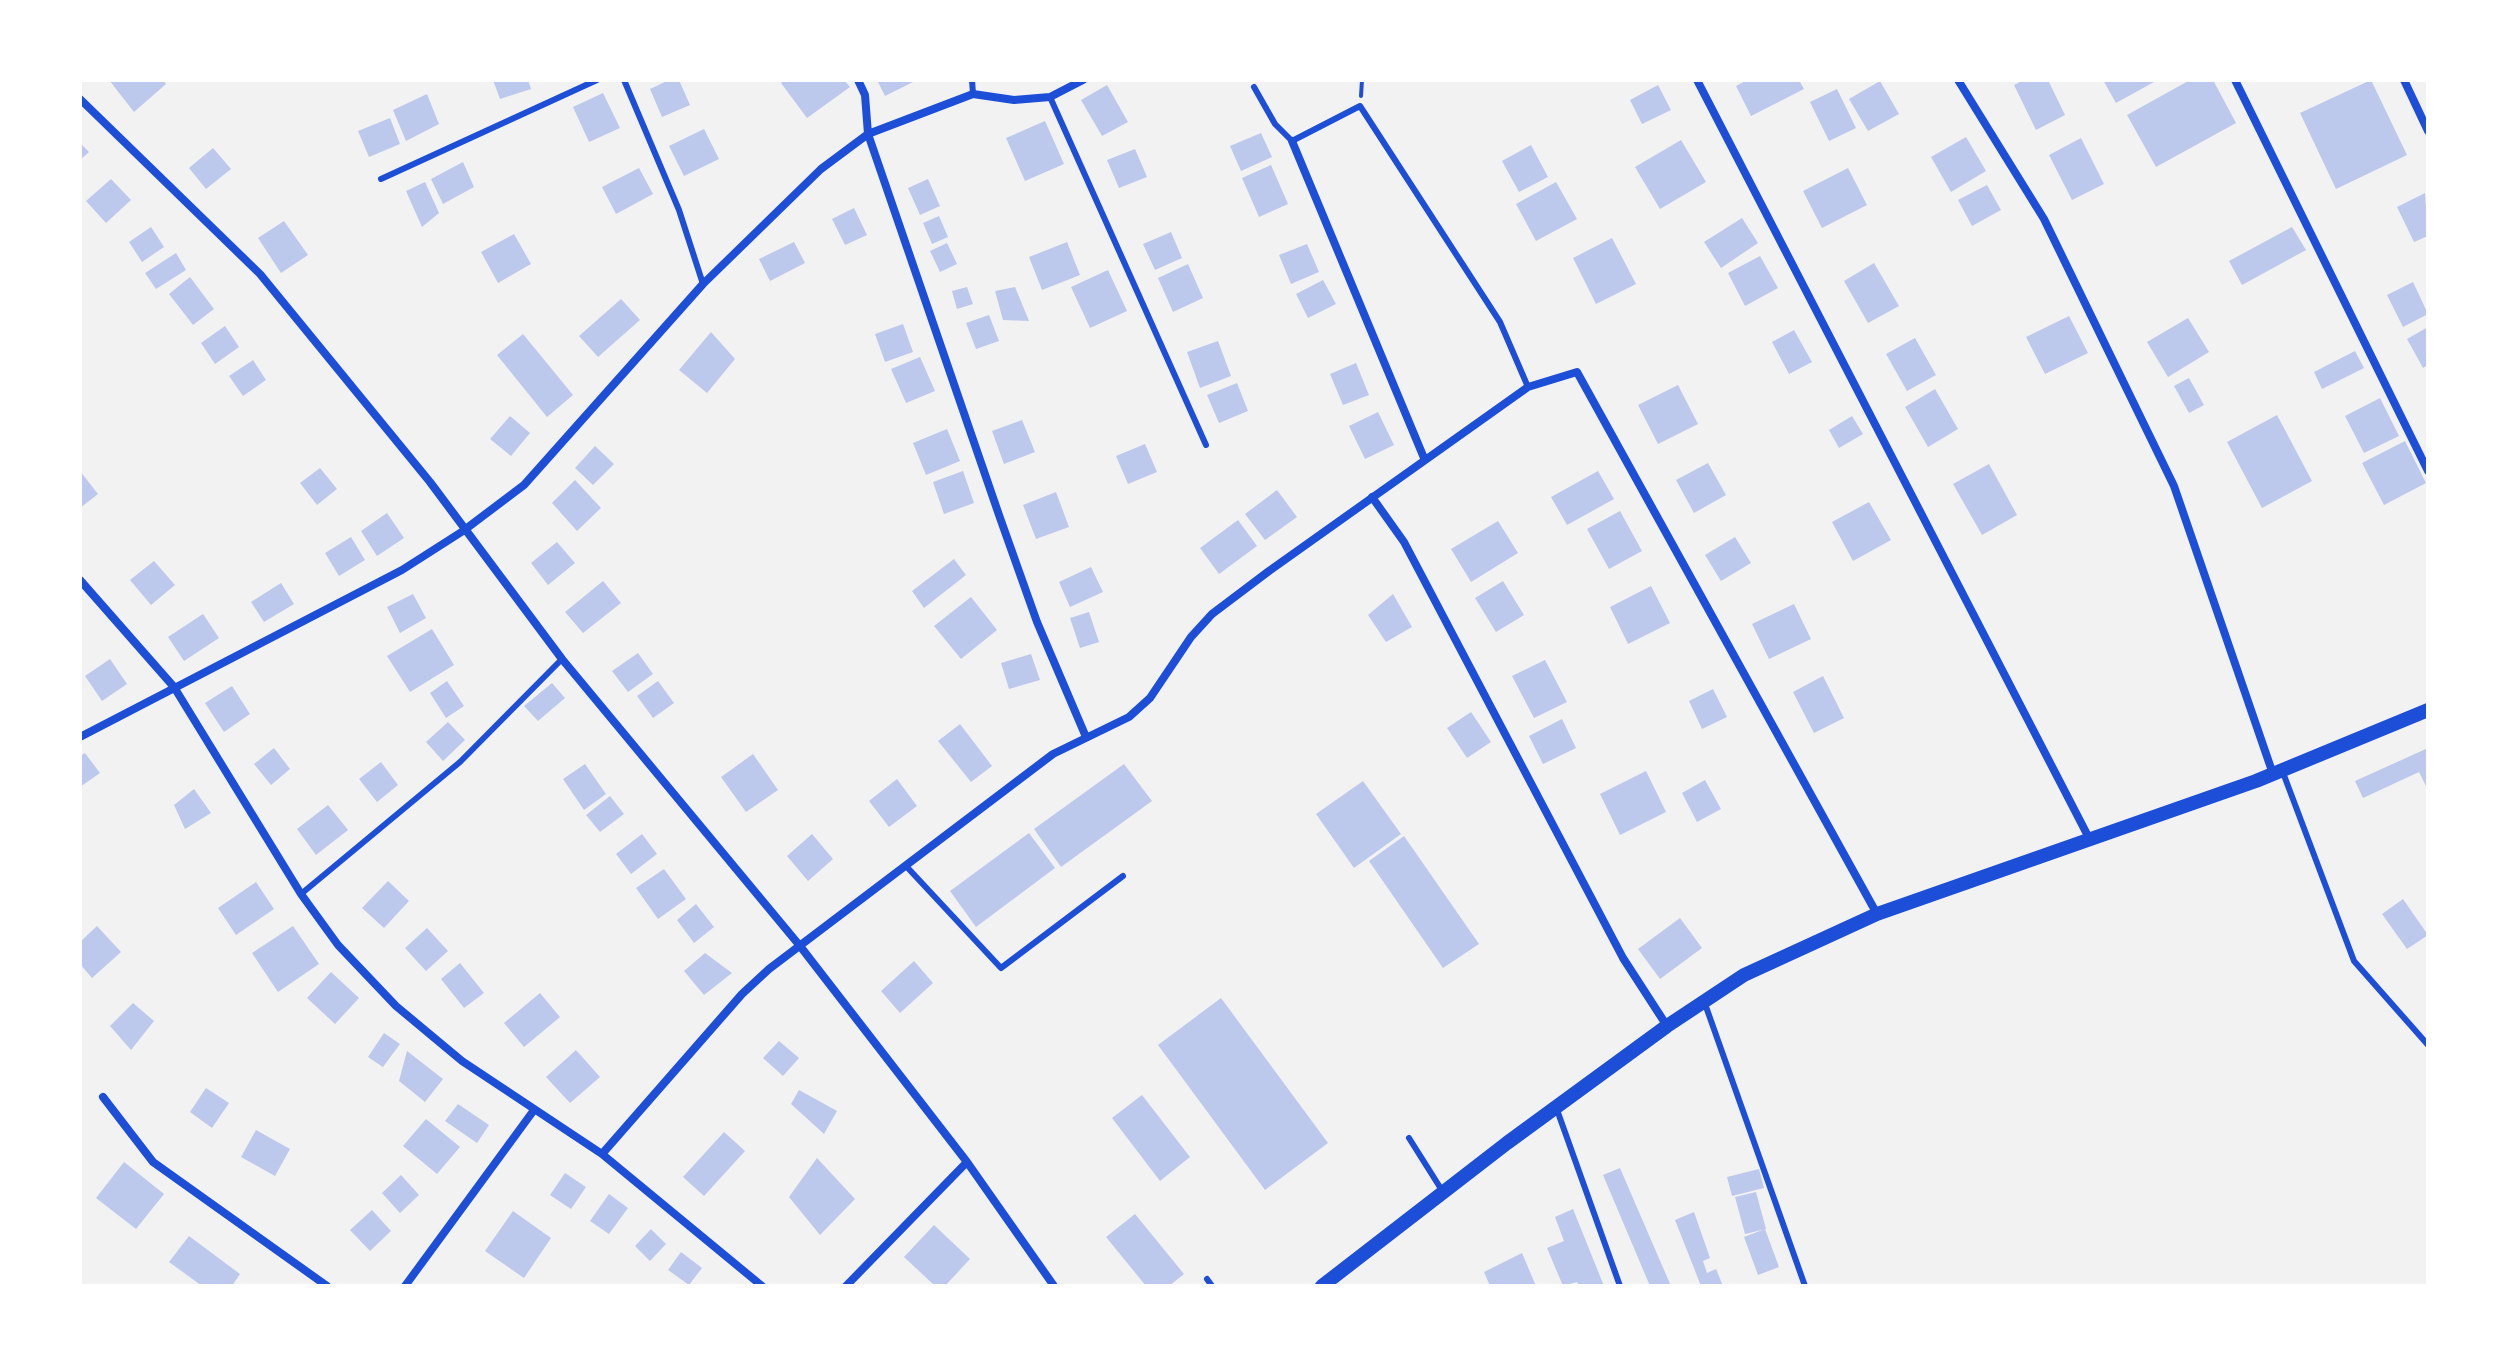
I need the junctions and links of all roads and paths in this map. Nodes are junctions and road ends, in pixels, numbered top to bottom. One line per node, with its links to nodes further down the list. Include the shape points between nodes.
1 (597, 80): 17 (lane)
2 (624, 80): 18 (lane, via 679,210)
3 (858, 80): 15 (street, via 865,95)
4 (972, 80): 11 (lane)
5 (1083, 80): 12 (street)
6 (1697, 80): 32 (street)
7 (1958, 80): 31 (street, via 2044,219 2174,486)
8 (2235, 80): 22 (street)
9 (2404, 80): 14 (street)
10 (1254, 87): 16 (lane, via 1275,124)
11 (973, 94): 12 (street, via 1014,100); 15 (street)
12 (1050, 97): 20 (lane)
13 (80, 99): 24 (street, via 260,274 430,482)
14 (2428, 131)
15 (868, 134): 18 (street, via 821,169); 30 (street, via 1037,622)
16 (1292, 141): 19 (lane, via 1360,106 1500,322); 21 (street)
17 (381, 179)
18 (703, 284): 24 (street, via 524,485)
19 (1528, 387): 21 (street); 36 (street, via 1577,372)
20 (1206, 445)
21 (1424, 458): 23 (street)
22 (2428, 471)
23 (1372, 497): 30 (street, via 1212,614 1150,698 1129,717); 39 (street, via 1404,542 1623,958)
24 (463, 531): 26 (street); 27 (street, via 402,570)
25 (80, 580): 27 (street)
26 (562, 659): 35 (lane, via 460,762); 37 (street)
27 (174, 687): 29 (street); 35 (street)
28 (2428, 710): 31 (street)
29 (80, 737)
30 (1086, 737): 33 (street, via 1053,754)
31 (2278, 772): 32 (street); 40 (lane, via 2354,961)
32 (2089, 838): 36 (street)
33 (906, 866): 34 (lane, via 1001,968); 37 (street)
34 (1123, 876)
35 (301, 894): 43 (street, via 338,945 396,1006 462,1061)
36 (1877, 914): 38 (street, via 1767,964)
37 (800, 946): 45 (street, via 742,994); 46 (street)
38 (1704, 1001): 39 (street); 57 (lane)
39 (1667, 1026): 42 (street)
40 (2428, 1045)
41 (103, 1097): 49 (street, via 153,1162)
42 (1556, 1107): 47 (street); 56 (lane)
43 (534, 1110): 45 (street); 50 (street)
44 (1409, 1138): 47 (lane)
45 (602, 1154): 51 (street)
46 (967, 1162): 52 (street); 53 (street)
47 (1443, 1192): 55 (street)
48 (1207, 1279): 54 (lane)
49 (327, 1286)
50 (405, 1286)
51 (762, 1286)
52 (846, 1286)
53 (1054, 1286)
54 (1212, 1286)
55 (1322, 1286)
56 (1620, 1286)
57 (1805, 1286)

